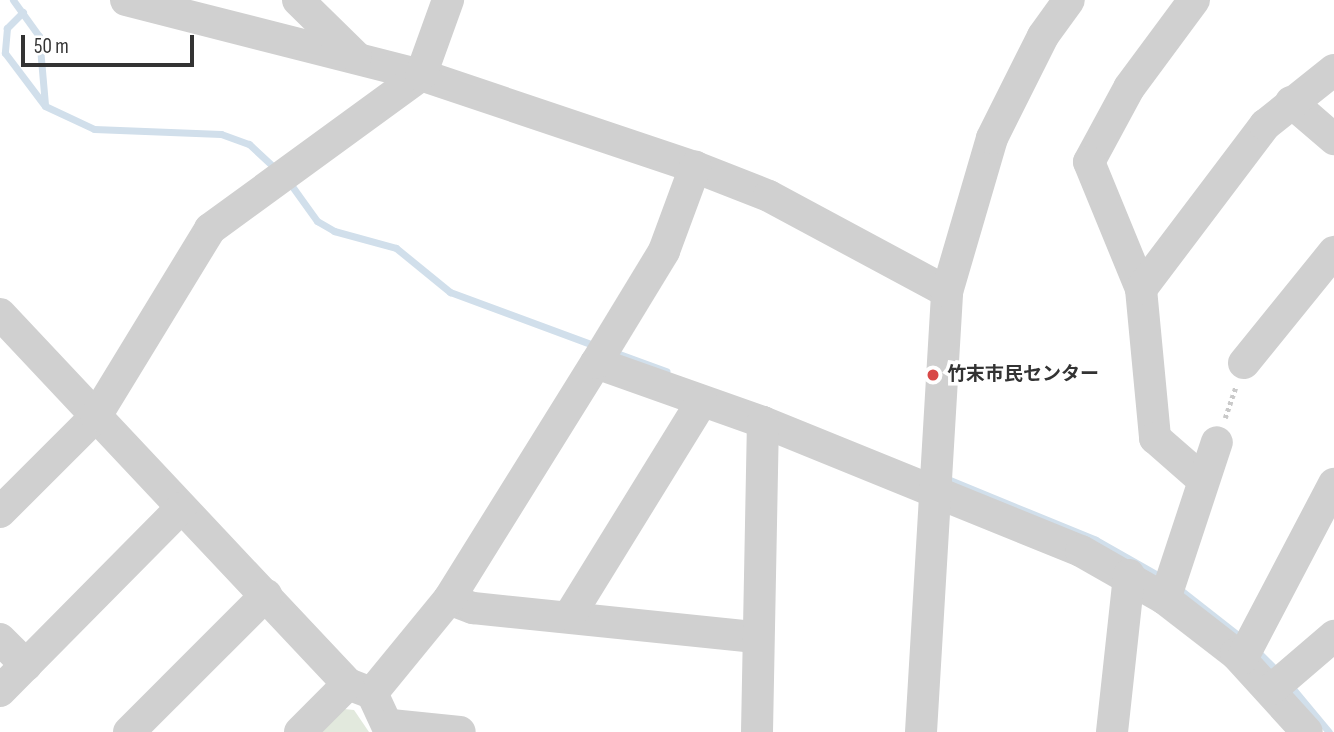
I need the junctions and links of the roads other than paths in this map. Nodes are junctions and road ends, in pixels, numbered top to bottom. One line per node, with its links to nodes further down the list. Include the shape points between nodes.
1 (126, 0): 6 (street)
2 (298, 0): 6 (street)
3 (448, 0): 8 (street)
4 (1069, 0): 14 (street, via 1043,36 992,138)
5 (1194, 0): 13 (street, via 1129,88 1089,162)
6 (357, 58): 8 (street)
7 (1334, 70): 9 (street)
8 (421, 75): 11 (street); 19 (street, via 261,187 210,229)
9 (1291, 102): 10 (street); 13 (street, via 1265,125)
10 (1334, 139)
11 (695, 167): 14 (street, via 769,196); 16 (street, via 664,251)
12 (1334, 252): 17 (street)
13 (1141, 289): 22 (street, via 1155,438)
14 (947, 292): 24 (street)
15 (0, 314): 19 (street)
16 (604, 350): 18 (street); 30 (street)
17 (1244, 363)
18 (702, 401): 20 (street); 31 (street)
19 (96, 416): 25 (street); 26 (street)
20 (763, 422): 24 (street); 33 (street)
21 (1217, 442): 22 (street)
22 (1203, 480): 28 (street)
23 (1334, 484): 35 (street)
24 (937, 492): 27 (street); 45 (street)
25 (5, 497)
26 (181, 508): 29 (street); 36 (street)
27 (1129, 575): 28 (street); 46 (street)
28 (1170, 584): 35 (street)
29 (266, 594): 38 (street); 41 (street)
30 (449, 599): 31 (street, via 473,608); 38 (street)
31 (570, 615): 33 (street)
32 (1334, 635): 37 (street)
33 (756, 637): 44 (street)
34 (0, 639): 36 (street)
35 (1249, 650): 37 (street)
36 (26, 665): 39 (street)
37 (1283, 680): 47 (street)
38 (360, 689): 40 (street); 42 (street)
39 (0, 691)
40 (391, 729): 43 (street)
41 (129, 732)
42 (300, 732)
43 (460, 732)
44 (757, 732)
45 (921, 732)
46 (1112, 732)
47 (1307, 732)

